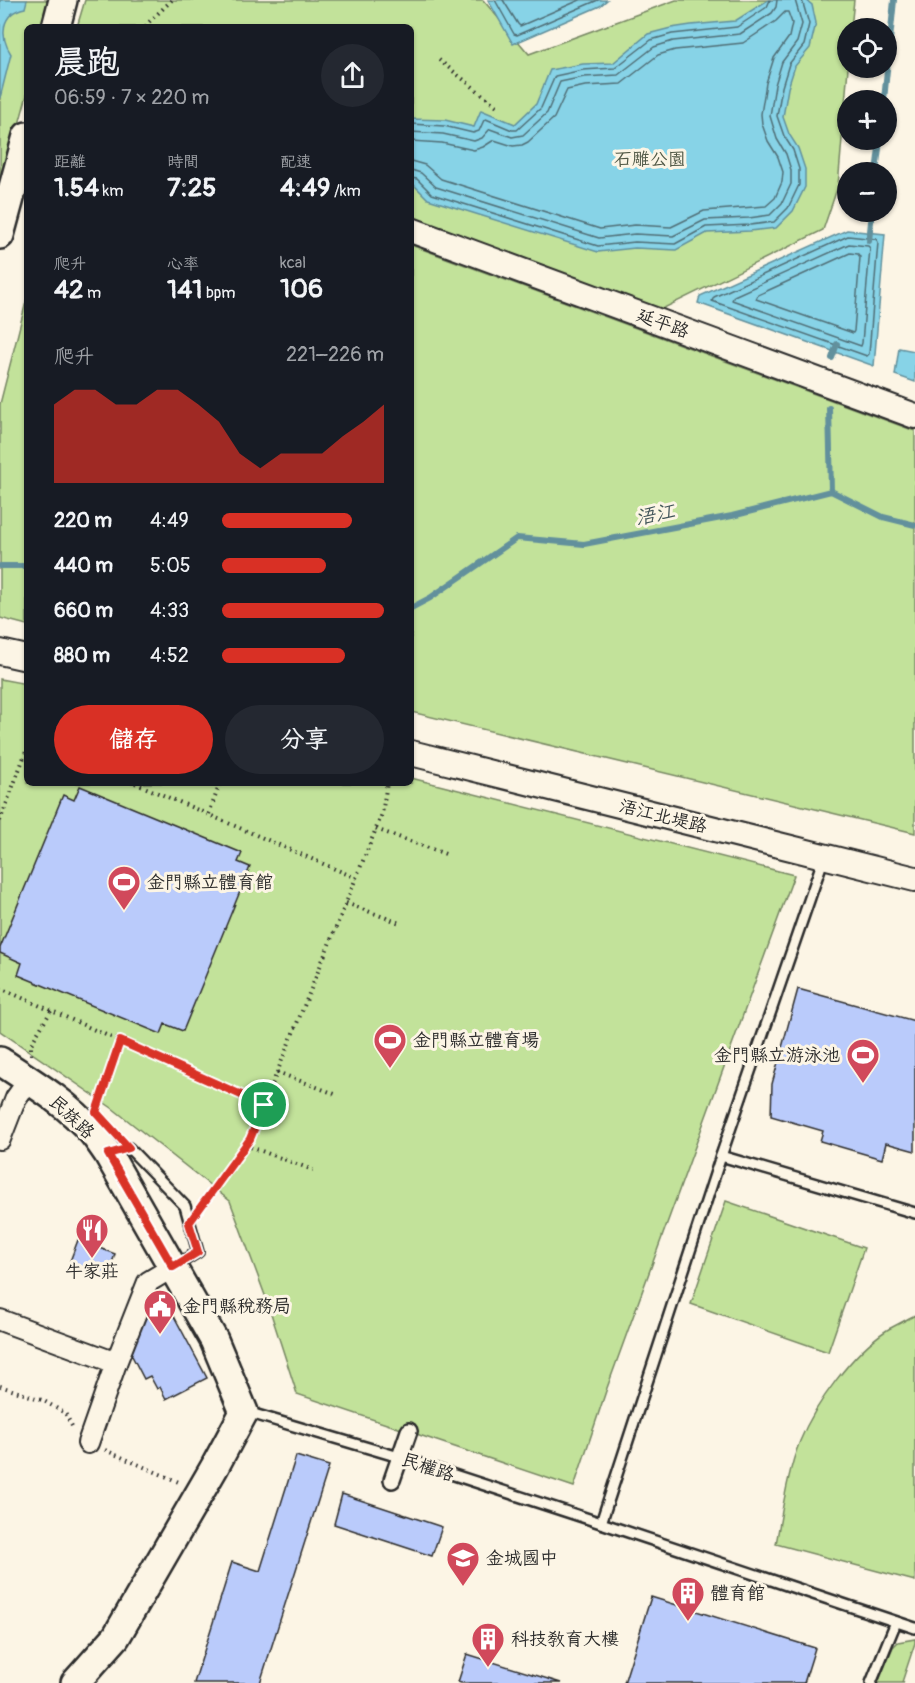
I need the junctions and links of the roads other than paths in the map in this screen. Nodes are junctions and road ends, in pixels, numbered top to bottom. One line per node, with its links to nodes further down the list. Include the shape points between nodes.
1 (63, 0): 2 (main road)
2 (57, 24)
3 (24, 147): 5 (main road)
4 (414, 231): 6 (street, 延平路)
5 (0, 235)
6 (915, 416)
7 (0, 652): 8 (street)
8 (24, 657)
9 (414, 754): 10 (street, 浯江北堤路)
10 (824, 856): 11 (street, 浯江北堤路); 16 (lane)
11 (915, 879)
12 (0, 1061): 13 (main road, 民族路)
13 (29, 1080): 14 (street, via 16,1098); 15 (main road, 民族路, via 76,1116)
14 (0, 1139)
15 (108, 1154): 18 (main road, 民族路); 18 (lane, via 129,1148 185,1206 198,1252)
16 (721, 1156): 17 (lane); 26 (lane)
17 (915, 1213)
18 (173, 1267): 20 (street, via 148,1282); 21 (main road, 民族路, via 214,1340)
19 (0, 1320): 20 (street)
20 (116, 1363): 23 (street)
21 (244, 1412): 24 (lane, 民權路); 29 (main road, via 116,1637)
22 (409, 1431): 24 (street)
23 (88, 1443)
24 (399, 1457): 25 (street); 26 (lane, 民權路)
25 (392, 1480)
26 (601, 1523): 27 (lane, 民權路)
27 (896, 1622): 28 (lane, 民權路); 30 (lane)
28 (915, 1628)
29 (75, 1683)
30 (871, 1683)

